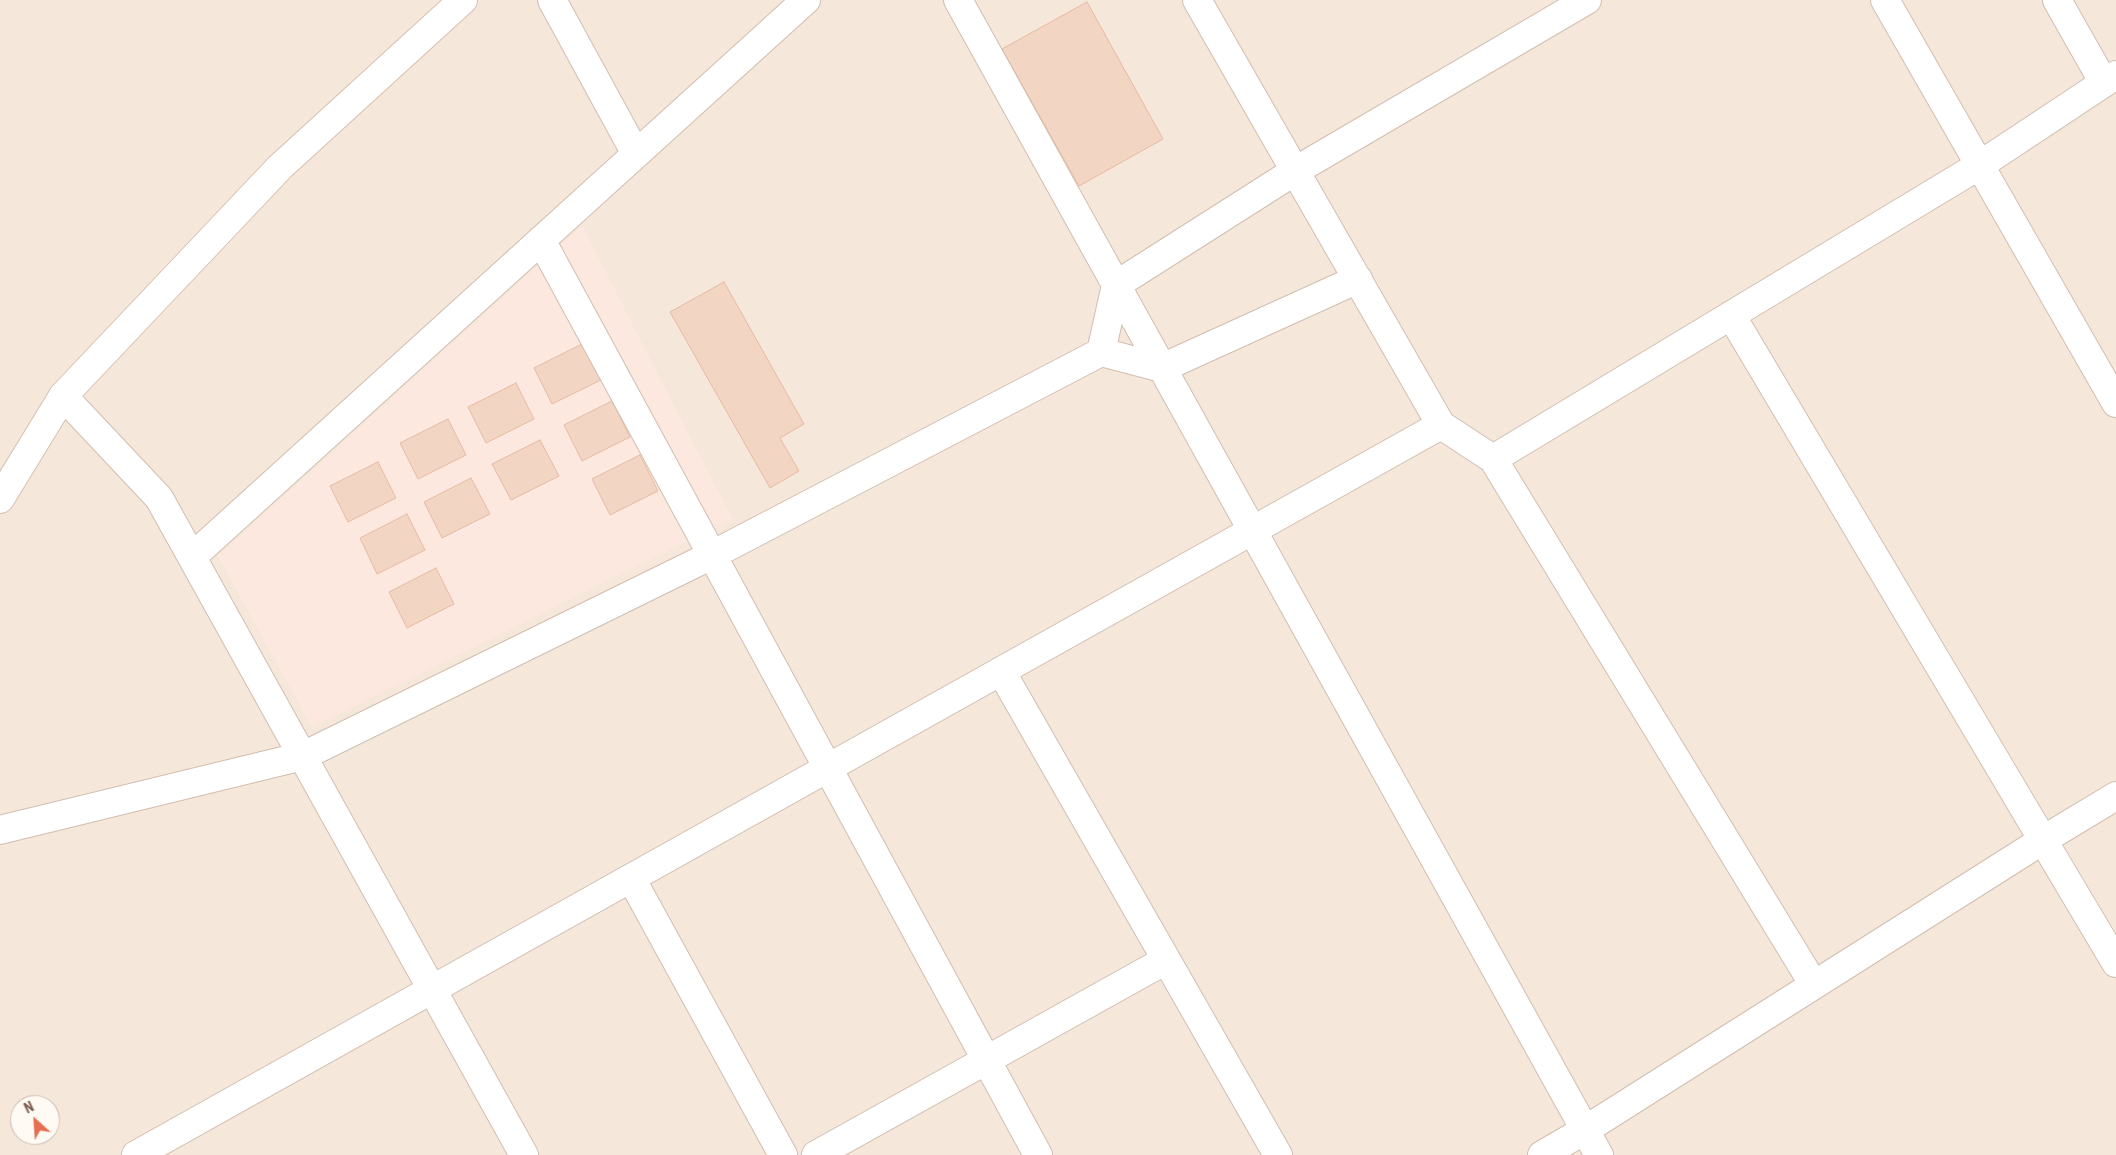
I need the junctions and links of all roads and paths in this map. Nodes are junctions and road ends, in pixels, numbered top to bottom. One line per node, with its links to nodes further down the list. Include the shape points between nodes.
1 (463, 0): 19 (street, via 280,167)
2 (552, 0): 10 (street)
3 (806, 0): 10 (street)
4 (958, 0): 15 (street)
5 (1197, 0): 12 (street)
6 (1587, 0): 12 (street)
7 (1885, 0): 11 (street)
8 (2057, 0): 9 (street)
9 (2110, 79): 11 (street)
10 (636, 154): 13 (street)
11 (1980, 165): 16 (street); 20 (street)
12 (1295, 171): 14 (street); 15 (street)
13 (541, 240): 25 (street); 26 (street)
14 (1358, 279): 18 (street); 21 (street)
15 (1116, 285): 17 (street); 18 (street)
16 (1731, 315): 22 (street); 32 (street)
17 (1101, 352): 18 (street); 25 (street)
18 (1162, 368): 24 (street)
19 (63, 396): 23 (street); 26 (street, via 159,498)
20 (2116, 403)
21 (1441, 425): 22 (street); 24 (street)
22 (1493, 459): 36 (street)
23 (0, 499)
24 (1252, 531): 27 (street); 39 (street)
25 (712, 555): 28 (street); 29 (street)
26 (192, 557): 28 (street)
27 (1001, 671): 29 (street); 34 (street)
28 (303, 756): 31 (street); 37 (street)
29 (828, 768): 33 (street); 38 (street)
30 (2116, 796): 32 (street)
31 (0, 830)
32 (2043, 840): 35 (street); 36 (street)
33 (631, 878): 37 (street); 42 (street)
34 (1166, 960): 38 (street); 45 (street)
35 (2116, 964)
36 (1814, 985): 39 (street)
37 (432, 989): 40 (street); 41 (street)
38 (986, 1060): 43 (street); 44 (street)
39 (1585, 1130): 46 (street); 47 (street)
40 (136, 1155)
41 (524, 1155)
42 (784, 1155)
43 (816, 1155)
44 (1038, 1155)
45 (1278, 1155)
46 (1542, 1155)
47 (1599, 1155)

